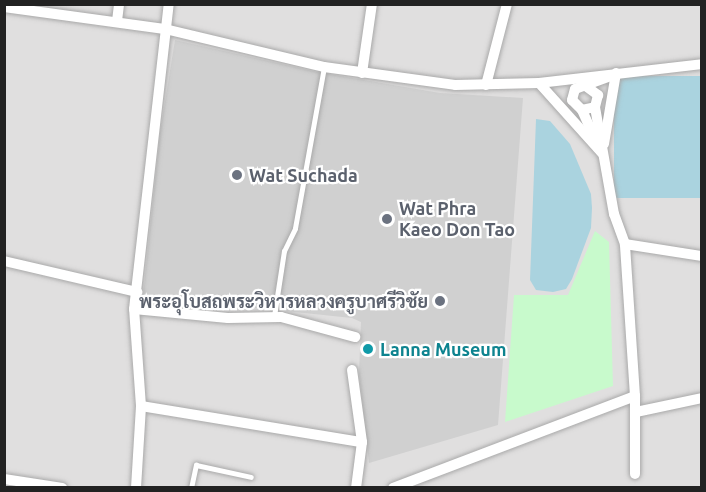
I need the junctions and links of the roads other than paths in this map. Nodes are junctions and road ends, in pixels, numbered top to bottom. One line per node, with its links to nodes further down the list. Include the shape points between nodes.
1 (119, 4): 6 (street)
2 (169, 4): 7 (street)
3 (372, 4): 11 (street)
4 (507, 4): 13 (street)
5 (4, 7): 6 (street)
6 (117, 21): 7 (street)
7 (165, 29): 9 (street); 23 (street)
8 (702, 64): 10 (street)
9 (324, 67): 11 (street); 25 (lane)
10 (616, 73): 12 (street); 14 (street); 16 (street); 19 (street)
11 (362, 74): 13 (street)
12 (539, 83): 13 (street); 15 (street); 19 (street)
13 (486, 85)
14 (587, 87): 15 (street); 16 (street)
15 (573, 94): 18 (street)
16 (597, 95): 17 (street)
17 (595, 107): 18 (street); 19 (street)
18 (582, 110): 19 (street)
19 (602, 154): 20 (street, via 614,214)
20 (625, 244): 21 (street); 28 (street)
21 (702, 256)
22 (4, 261): 23 (street)
23 (137, 292): 24 (street)
24 (134, 309): 25 (street, via 228,318); 30 (street)
25 (274, 316): 26 (street)
26 (355, 337)
27 (352, 370): 32 (street)
28 (635, 396): 31 (street); 40 (street)
29 (702, 398): 31 (street)
30 (141, 406): 32 (street); 37 (street)
31 (636, 412): 33 (street)
32 (362, 442): 39 (street)
33 (635, 474)
34 (251, 477): 38 (lane, via 196,465)
35 (4, 479): 36 (street)
36 (62, 488)
37 (136, 488)
38 (191, 488)
39 (356, 488)
40 (393, 488)

